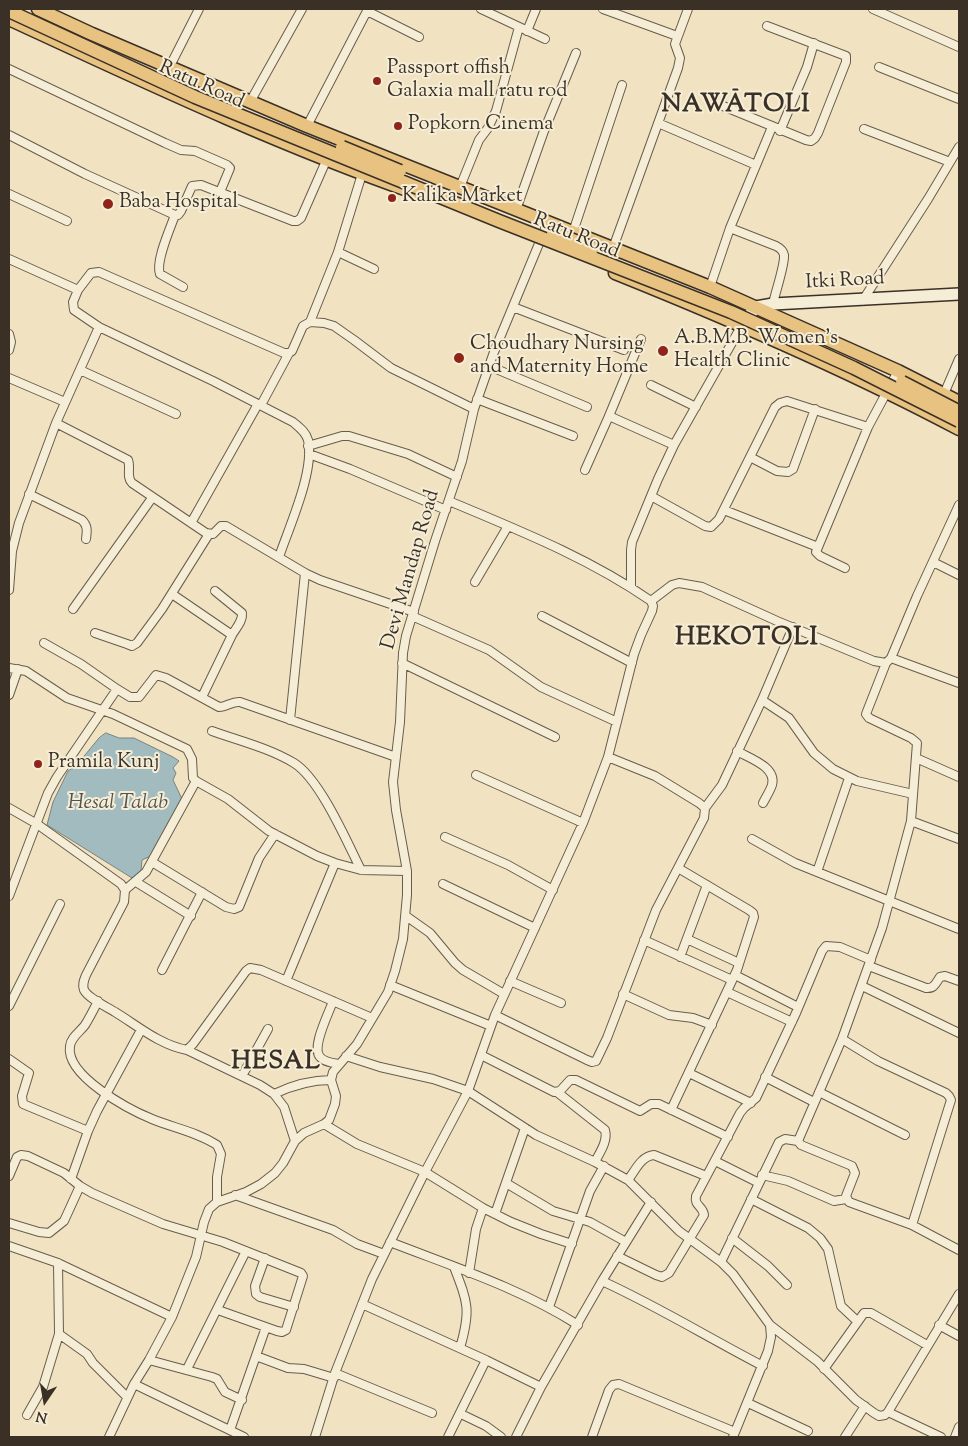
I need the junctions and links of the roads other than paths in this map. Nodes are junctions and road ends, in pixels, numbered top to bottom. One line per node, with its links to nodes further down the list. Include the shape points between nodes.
1 (24, 9): 86 (main road, bridge, via 198,88 502,213 735,304 858,360)
2 (38, 9): 23 (main road, Ratu Road)
3 (199, 9): 23 (street)
4 (302, 9): 27 (street)
5 (481, 9): 14 (street)
6 (536, 9): 15 (street)
7 (604, 9): 16 (street)
8 (688, 9): 16 (street)
9 (874, 9): 20 (street)
10 (368, 10): 17 (street); 30 (street)
11 (9, 11): 89 (main road, bridge, via 195,96 731,312 854,368)
12 (9, 19): 36 (main road, Ratu Road)
13 (767, 26): 19 (street)
14 (519, 27): 15 (street); 40 (street, via 496,111 479,140)
15 (527, 31): 18 (street)
16 (677, 36): 29 (street, via 675,44 680,61)
17 (419, 37)
18 (545, 39)
19 (814, 44): 33 (street); 33 (street, via 846,56 842,74 815,138 806,140)
20 (959, 47)
21 (576, 53): 43 (street)
22 (879, 67): 26 (street)
23 (169, 68): 27 (main road, Ratu Road)
24 (9, 69): 41 (street, via 165,143 228,165 229,172)
25 (622, 85): 48 (street)
26 (959, 99)
27 (250, 102): 30 (main road, Ratu Road)
28 (723, 106): 31 (street)
29 (658, 123): 38 (street); 50 (street)
30 (307, 126): 40 (main road, Ratu Road)
31 (772, 127): 33 (street); 38 (street)
32 (864, 129): 37 (street)
33 (780, 131)
34 (9, 135): 44 (street)
35 (959, 147): 37 (street)
36 (326, 160): 39 (main road, Ratu Road); 41 (street, via 297,221)
37 (950, 162): 58 (street)
38 (756, 165): 47 (street)
39 (362, 174): 49 (main road, Ratu Road); 51 (street)
40 (460, 187): 43 (main road, Ratu Road)
41 (220, 192): 44 (street, via 201,185 192,186 181,211)
42 (9, 194): 45 (street)
43 (516, 210): 46 (main road, Ratu Road)
44 (175, 215): 54 (street, via 158,271)
45 (67, 221)
46 (548, 222): 48 (main road, Ratu Road); 49 (street, Devi Mandap Road)
47 (730, 228): 55 (street); 59 (street, via 776,246 784,253)
48 (573, 232): 50 (main road, Ratu Road)
49 (540, 243): 60 (street, Devi Mandap Road); 63 (main road, Ratu Road)
50 (613, 248): 55 (main road, Ratu Road)
51 (338, 252): 53 (street); 62 (street)
52 (9, 259): 56 (street)
53 (374, 269)
54 (183, 286)
55 (710, 287): 61 (main road, Ratu Road)
56 (78, 290): 64 (street, via 73,302 74,310); 69 (street, via 91,273 99,272)
57 (959, 294): 58 (street, Itki Road)
58 (863, 300): 59 (street, Itki Road)
59 (772, 304): 61 (street, Itki Road)
60 (513, 307): 68 (street); 71 (street, Devi Mandap Road)
61 (756, 307): 63 (street); 73 (main road, Ratu Road)
62 (310, 322): 69 (street, via 304,326); 84 (street, via 334,326 391,368)
63 (742, 324): 76 (main road, Ratu Road); 83 (street)
64 (99, 326): 72 (street); 81 (street)
65 (9, 334): 67 (street)
66 (641, 339): 88 (street)
67 (9, 350)
68 (624, 350)
69 (289, 354): 81 (street)
70 (959, 359): 77 (street)
71 (489, 366): 78 (street, Devi Mandap Road); 82 (street)
72 (80, 370): 79 (street); 87 (street)
73 (898, 370): 76 (street); 77 (main road, Ratu Road)
74 (9, 378): 79 (street)
75 (651, 385): 83 (street)
76 (886, 392): 91 (street); 92 (main road, Ratu Road)
77 (944, 394): 80 (main road, Ratu Road)
78 (477, 399): 84 (street, Devi Mandap Road); 93 (street)
79 (65, 402): 90 (street)
80 (959, 402)
81 (259, 405): 95 (street, via 302,430); 106 (street)
82 (587, 407)
83 (696, 407): 94 (street)
84 (474, 409): 98 (street, Devi Mandap Road)
85 (815, 409): 91 (street); 96 (street, via 787,401 780,403); 96 (street, via 793,469 777,471)
86 (959, 412)
87 (176, 414)
88 (609, 416): 94 (street); 97 (street)
89 (959, 421)
90 (56, 423): 99 (street); 101 (street, via 128,460 129,480)
91 (868, 427): 110 (street)
92 (959, 429)
93 (573, 436)
94 (674, 446): 100 (street)
95 (308, 450): 98 (street, via 349,436 408,454); 104 (street); 111 (street, via 308,469)
96 (750, 458): 105 (street)
97 (585, 470)
98 (457, 477): 102 (street, Devi Mandap Road)
99 (30, 494): 109 (street, via 82,520 87,528); 118 (street, via 12,551)
100 (650, 496): 105 (street, via 705,526 714,525); 117 (street, via 632,542)
101 (152, 498): 106 (street); 122 (street)
102 (449, 501): 104 (street, Devi Mandap Road); 107 (street)
103 (959, 505): 112 (street)
104 (446, 510): 123 (street, Devi Mandap Road)
105 (724, 510): 110 (street)
106 (191, 523): 108 (street)
107 (508, 526): 116 (street); 117 (street, via 540,539)
108 (209, 534): 111 (street, via 226,526); 120 (street)
109 (86, 539)
110 (818, 548): 113 (street, via 816,552 820,556)
111 (278, 557): 114 (street)
112 (933, 562): 115 (street); 129 (street)
113 (845, 568)
114 (306, 573): 123 (street); 140 (street)
115 (959, 575)
116 (475, 582)
117 (631, 587): 121 (street)
118 (9, 590)
119 (215, 591): 127 (street, via 242,613)
120 (172, 594): 126 (street, via 132,646); 127 (street)
121 (651, 601): 125 (street, via 672,585 692,585); 131 (street, via 652,612)
122 (73, 609)
123 (413, 614): 130 (street, Devi Mandap Road); 141 (street, via 489,650 541,687)
124 (542, 616): 131 (street)
125 (793, 627): 129 (street, via 874,661); 138 (street)
126 (96, 633)
127 (232, 635): 137 (street)
128 (44, 643): 135 (street)
129 (888, 660): 134 (street); 147 (street, via 866,714 911,738 916,743)
130 (402, 663): 143 (street); 145 (street, Devi Mandap Road)
131 (632, 663): 141 (street)
132 (9, 668): 133 (street)
133 (18, 669): 136 (street); 139 (street, via 31,673 67,698)
134 (959, 683)
135 (117, 689): 137 (street, via 130,697 138,697 156,675 161,675); 139 (street)
136 (9, 695)
137 (202, 697): 140 (street, via 224,707 240,702)
138 (762, 700): 144 (street); 149 (street, via 789,718 825,764)
139 (103, 711): 151 (street, via 187,749 192,759 191,774); 158 (street, via 57,777)
140 (290, 720): 145 (street)
141 (617, 722): 146 (street)
142 (212, 730): 166 (street, via 274,753 300,768 326,800)
143 (555, 737)
144 (738, 751): 153 (street, via 770,772 773,778); 155 (street, via 722,785)
145 (396, 757): 167 (street, Devi Mandap Road, via 393,782)
146 (608, 757): 155 (street, via 655,776); 157 (street)
147 (916, 758): 150 (street); 152 (street)
148 (476, 775): 157 (street)
149 (849, 778): 152 (street); 168 (street)
150 (959, 778)
151 (196, 782): 159 (street, via 228,798); 163 (street)
152 (914, 794): 156 (street)
153 (763, 803)
154 (9, 808): 158 (street)
155 (705, 808): 165 (street, via 704,818)
156 (911, 821): 162 (street); 176 (street)
157 (583, 822): 173 (street)
158 (37, 824): 172 (street); 175 (street)
159 (275, 834): 164 (street); 174 (street, via 259,858 239,906 230,908)
160 (445, 837): 173 (street, via 508,865)
161 (752, 839): 168 (street)
162 (959, 839)
163 (152, 862): 169 (street); 174 (street)
164 (335, 863): 166 (street); 189 (street)
165 (678, 868): 171 (street); 183 (street)
166 (361, 870): 167 (street)
167 (407, 872): 179 (street, Devi Mandap Road)
168 (817, 872): 176 (street)
169 (136, 882): 172 (street); 178 (street)
170 (443, 884): 180 (street)
171 (707, 885): 182 (street); 185 (street, via 753,913)
172 (125, 890): 197 (street, via 124,902 83,982 86,992)
173 (553, 890): 180 (street)
174 (202, 892): 178 (street)
175 (9, 896)
176 (890, 900): 181 (street); 186 (street)
177 (60, 904): 200 (street)
178 (191, 916): 187 (street)
179 (406, 916): 192 (street, Devi Mandap Road); 195 (street, via 430,933 463,970)
180 (535, 928): 191 (street)
181 (959, 929)
182 (687, 939): 184 (street); 185 (street)
183 (644, 940): 184 (street); 196 (street)
184 (680, 957): 188 (street)
185 (739, 963): 188 (street)
186 (870, 963): 190 (street, via 926,988 935,986 940,977); 193 (street); 201 (street, via 840,947 826,946)
187 (162, 970)
188 (733, 978): 194 (street); 201 (street)
189 (286, 981): 198 (street); 211 (street, via 250,968)
190 (959, 981)
191 (510, 982): 195 (street); 199 (street)
192 (390, 985): 203 (street, Devi Mandap Road); 206 (street)
193 (862, 986): 209 (street); 210 (street)
194 (727, 992): 204 (street); 205 (street)
195 (504, 994): 202 (street)
196 (623, 994): 202 (street, via 604,1045 596,1061 592,1062); 205 (street, via 669,1015 693,1018)
197 (98, 1001): 208 (street); 223 (street, via 74,1037 70,1055 84,1077)
198 (333, 1001): 203 (street); 215 (street, via 316,1050 324,1060)
199 (561, 1004)
200 (9, 1006)
201 (798, 1007): 204 (street)
202 (495, 1015): 206 (street)
203 (372, 1018): 213 (street, Devi Mandap Road, via 358,1044)
204 (792, 1022): 218 (street)
205 (712, 1025): 216 (street)
206 (491, 1026): 212 (street)
207 (268, 1029): 217 (street)
208 (141, 1030): 211 (street); 223 (street)
209 (959, 1033)
210 (842, 1039): 222 (street); 255 (street, via 878,1061 946,1093 951,1100)
211 (187, 1050): 217 (street)
212 (481, 1055): 220 (street); 221 (street)
213 (346, 1056): 215 (street, Devi Mandap Road); 220 (street)
214 (9, 1059): 230 (street, via 29,1073 22,1096 23,1104)
215 (339, 1064): 219 (street, Devi Mandap Road)
216 (689, 1073): 226 (street); 227 (street)
217 (242, 1076): 224 (street)
218 (765, 1077): 225 (street); 226 (street)
219 (331, 1080): 224 (street, via 307,1082); 228 (street, via 335,1104)
220 (468, 1091): 229 (street); 238 (street)
221 (557, 1092): 227 (street, via 573,1080 636,1110 655,1103); 236 (street, via 605,1130 606,1141)
222 (819, 1092): 225 (street); 231 (street)
223 (107, 1094): 230 (street); 249 (street, via 152,1119 217,1145 220,1154)
224 (274, 1094): 233 (street, via 284,1107)
225 (814, 1102): 234 (street)
226 (751, 1103): 232 (street, via 740,1113)
227 (671, 1110): 232 (street)
228 (324, 1124): 233 (street); 238 (street, via 357,1144)
229 (525, 1128): 236 (street); 244 (street)
230 (88, 1131): 241 (street)
231 (905, 1135)
232 (728, 1138): 235 (street)
233 (295, 1141): 246 (street, via 275,1173 246,1192)
234 (798, 1141): 242 (street, via 785,1139 779,1142); 248 (street, via 852,1166 855,1172)
235 (715, 1161): 240 (street); 242 (street)
236 (596, 1162): 237 (street)
237 (604, 1166): 243 (street); 253 (street, via 590,1191)
238 (425, 1172): 251 (street); 259 (street)
239 (9, 1176): 241 (street, via 17,1157 22,1155 56,1168)
240 (706, 1176): 243 (street, via 654,1155 644,1158); 258 (street, via 695,1201 704,1214)
241 (71, 1179): 245 (street)
242 (761, 1179): 247 (street); 248 (street, via 788,1180 834,1201)
243 (628, 1180): 250 (street)
244 (506, 1183): 252 (street); 253 (street, via 553,1210)
245 (80, 1186): 254 (street, via 64,1221 49,1233); 256 (street, via 163,1224)
246 (235, 1195): 249 (street); 265 (street, via 328,1228)
247 (751, 1199): 257 (street); 280 (street, via 808,1228 820,1238 828,1249 842,1306)
248 (846, 1200): 255 (street)
249 (217, 1202): 256 (street, via 209,1209)
250 (651, 1202): 258 (street); 260 (street)
251 (483, 1208): 252 (street); 271 (street)
252 (495, 1214): 261 (street)
253 (581, 1218): 260 (street); 261 (street)
254 (9, 1223)
255 (912, 1225): 264 (street)
256 (201, 1235): 263 (street); 279 (street, via 196,1257)
257 (732, 1238): 268 (street); 273 (street)
258 (690, 1240): 266 (street, via 669,1273 662,1277); 268 (street)
259 (390, 1242): 265 (street); 270 (street)
260 (626, 1242): 266 (street)
261 (572, 1244): 277 (street)
262 (9, 1248): 269 (street)
263 (246, 1250): 267 (street); 278 (street)
264 (959, 1250)
265 (384, 1254): 275 (street)
266 (617, 1256): 272 (street)
267 (265, 1258): 276 (street, via 303,1276); 276 (street, via 255,1286 256,1294)
268 (721, 1262): 281 (street)
269 (58, 1263): 279 (street); 285 (street)
270 (454, 1267): 271 (street); 288 (street, via 467,1302 468,1316)
271 (469, 1273): 277 (street)
272 (602, 1281): 282 (street); 292 (street, via 636,1296)
273 (787, 1285)
274 (959, 1294): 283 (street)
275 (362, 1304): 288 (street); 295 (street)
276 (294, 1307): 284 (street, via 286,1330 282,1332)
277 (549, 1307): 282 (street)
278 (218, 1310): 284 (street); 293 (street)
279 (172, 1317): 290 (street)
280 (857, 1321): 287 (street, via 864,1313 871,1313); 294 (street)
281 (770, 1324): 292 (street, via 771,1337); 294 (street)
282 (578, 1325): 297 (street)
283 (940, 1325): 286 (street); 287 (street)
284 (266, 1327): 289 (street)
285 (59, 1334): 298 (street, via 87,1354); 304 (street, via 43,1387)
286 (959, 1336)
287 (927, 1345): 302 (street)
288 (460, 1348): 291 (street)
289 (256, 1356): 295 (street, via 288,1368 304,1368); 299 (street)
290 (149, 1360): 293 (street); 296 (street)
291 (486, 1360): 297 (street); 305 (street)
292 (763, 1366): 300 (street)
293 (187, 1369): 299 (street, via 217,1380 225,1392)
294 (824, 1369): 301 (street)
295 (335, 1376): 303 (street); 310 (street)
296 (134, 1384): 298 (street); 306 (street)
297 (541, 1387): 316 (street)
298 (127, 1397): 309 (street)
299 (242, 1400): 306 (street)
300 (748, 1403): 307 (street); 308 (street)
301 (865, 1406): 302 (street, via 879,1416); 318 (street)
302 (888, 1412): 319 (street)
303 (432, 1413)
304 (27, 1414)
305 (461, 1414): 314 (street); 315 (street)
306 (230, 1430): 313 (street)
307 (808, 1431)
308 (734, 1434): 311 (street, via 619,1384 609,1390)
309 (110, 1435): 312 (street)
310 (318, 1436)
311 (593, 1436): 317 (street)
312 (120, 1437)
313 (244, 1437)
314 (448, 1437)
315 (501, 1437)
316 (516, 1437)
317 (602, 1437)
318 (845, 1437)
319 (941, 1437)

